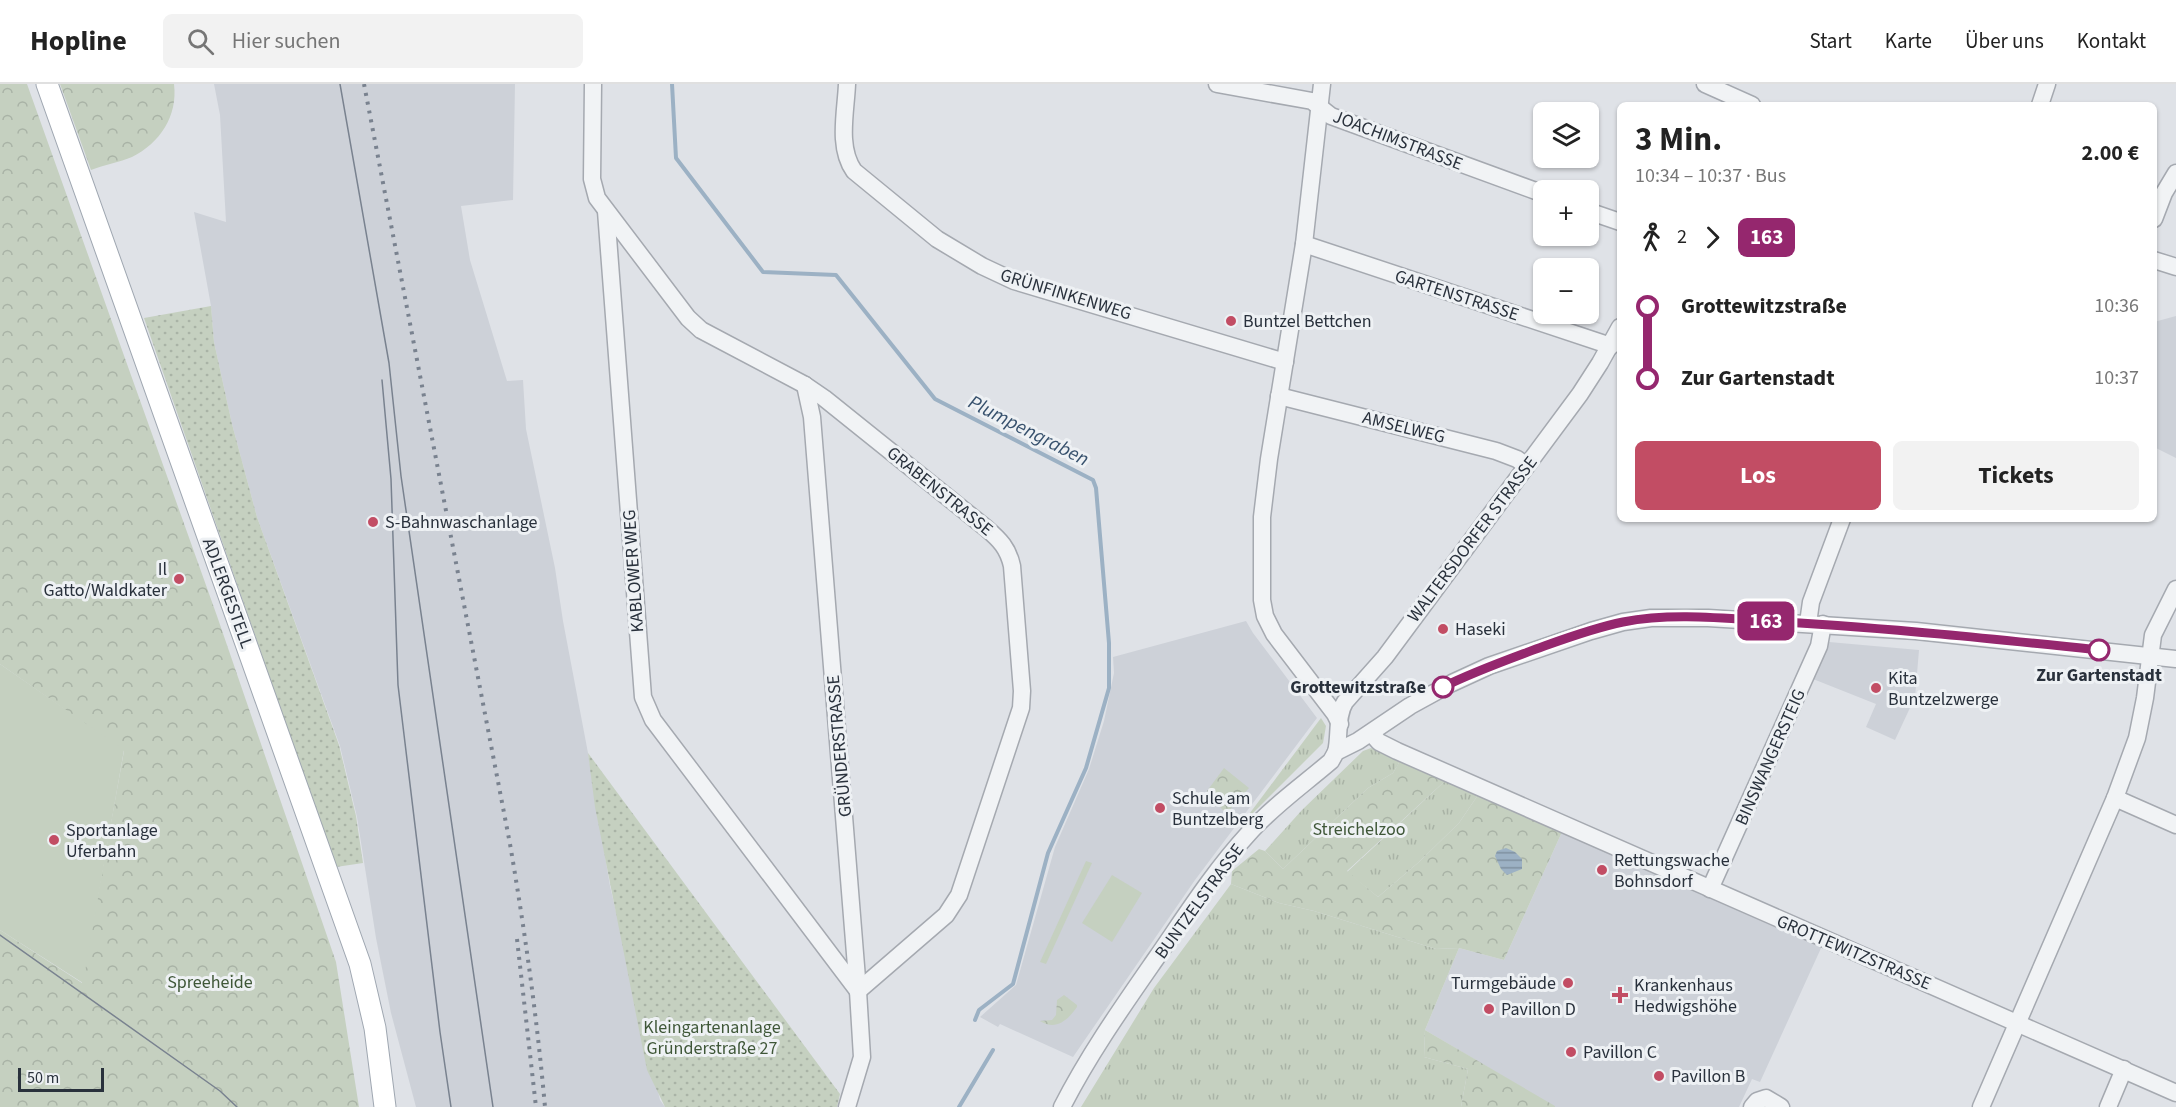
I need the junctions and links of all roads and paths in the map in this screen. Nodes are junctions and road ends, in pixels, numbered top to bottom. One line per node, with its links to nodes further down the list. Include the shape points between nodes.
1 (47, 84): 41 (main road, ADLERGESTELL, via 360,964 375,1028)
2 (593, 84): 13 (street, KABLOWER WEG, via 592,179 597,198)
3 (847, 84): 22 (street, GRÜNFINKENWEG, via 844,139 850,164 920,226 960,254 1014,281)
4 (1217, 84): 10 (street, JOACHIMSTRASSE, via 1312,101)
5 (1322, 84): 10 (street)
6 (1705, 84): 8 (street)
7 (2047, 84): 9 (street)
8 (1736, 95)
9 (2041, 102)
10 (1320, 107): 12 (street, JOACHIMSTRASSE, via 1331,116); 17 (street)
11 (2176, 172): 14 (street)
12 (1533, 190)
13 (606, 211): 23 (street, GRABENSTRASSE, via 701,330); 37 (street, KABLOWER WEG, via 643,697 653,720)
14 (2157, 211)
15 (1599, 215): 16 (street)
16 (1617, 221)
17 (1304, 244): 21 (street, GARTENSTRASSE); 22 (street)
18 (2157, 261): 19 (street)
19 (2176, 267)
20 (1617, 333): 21 (street, WALTERSDORFER STRASSE)
21 (1611, 346): 25 (street, WALTERSDORFER STRASSE)
22 (1285, 362): 24 (street)
23 (805, 385): 37 (street, GRÜNDERSTRASSE, via 812,417); 37 (street, GRABENSTRASSE, via 986,528 1005,545 1012,566 1021,708 956,903)
24 (1279, 396): 25 (street, AMSELWEG, via 1496,451); 31 (street, via 1262,517 1263,608 1274,634)
25 (1526, 465): 31 (street, WALTERSDORFER STRASSE, via 1385,657 1345,702)
26 (1841, 522): 28 (street, BINSWANGERSTEIG, via 1811,602)
27 (2176, 589): 29 (street, via 2153,635)
28 (1815, 624): 29 (street, BUNTZELSTRASSE, via 2004,639); 32 (street, BUNTZELSTRASSE, via 1691,617 1623,622 1489,666 1410,706); 36 (street, BINSWANGERSTEIG, via 1819,646)
29 (2150, 656): 30 (street, BUNTZELSTRASSE); 34 (street, via 2137,738)
30 (2176, 659)
31 (1341, 724): 33 (street, WALTERSDORFER STRASSE)
32 (1371, 733): 33 (street, BUNTZELSTRASSE); 36 (street, GROTTEWITZSTRASSE, via 1383,745)
33 (1336, 752): 43 (street, BUNTZELSTRASSE, via 1331,761 1272,810 1221,867 1093,1050)
34 (2115, 798): 35 (street); 38 (street)
35 (2176, 825)
36 (1710, 889): 38 (street, GROTTEWITZSTRASSE)
37 (858, 991): 42 (street, GRÜNDERSTRASSE, via 862,1058)
38 (2017, 1022): 39 (street, GROTTEWITZSTRASSE); 46 (street)
39 (2124, 1069): 40 (street, GROTTEWITZSTRASSE); 47 (street)
40 (2176, 1093)
41 (385, 1107)
42 (847, 1107)
43 (1062, 1107)
44 (1752, 1107): 45 (street, via 1766,1098)
45 (1781, 1107)
46 (1981, 1107)
47 (2108, 1107)

